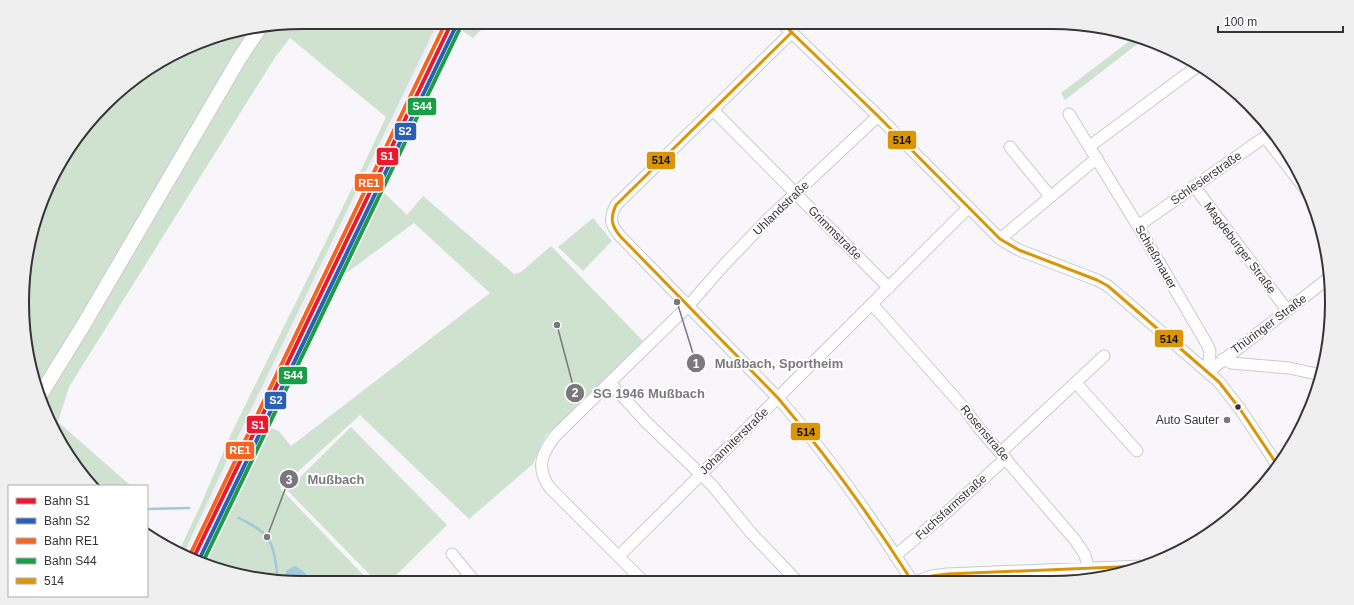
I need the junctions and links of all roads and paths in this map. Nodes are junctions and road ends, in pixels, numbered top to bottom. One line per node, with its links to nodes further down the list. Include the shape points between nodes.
1 (789, 29): 2 (street)
2 (792, 32): 5 (street); 7 (street)
3 (256, 33): 29 (main road)
4 (1193, 69): 9 (street)
5 (713, 110): 13 (street, Grimmstraße); 21 (street, via 616,205 611,218 620,236)
6 (1069, 114): 9 (street, Schießmauer)
7 (878, 116): 13 (street, Uhlandstraße); 15 (street)
8 (1267, 135): 12 (street, Schlesierstraße)
9 (1090, 146): 11 (street, Schießmauer)
10 (1010, 147): 14 (street)
11 (1097, 158): 14 (street); 16 (street, Schießmauer)
12 (1194, 186): 16 (street, Schlesierstraße); 22 (street, Magdeburger Straße)
13 (795, 193): 19 (street, Grimmstraße); 21 (street, Uhlandstraße, via 748,239)
14 (1050, 196): 17 (street)
15 (969, 207): 17 (street); 19 (street, Johanniterstraße)
16 (1138, 226): 25 (street, Schießmauer, via 1208,346)
17 (1000, 239): 25 (street, via 1019,250 1102,282)
18 (1324, 282): 22 (street, Thüringer Straße)
19 (889, 288): 20 (street, Johanniterstraße)
20 (872, 304): 30 (street, Johanniterstraße); 32 (street, Rosenstraße)
21 (689, 305): 27 (street, Uhlandstraße); 30 (street)
22 (1287, 310): 24 (street, Thüringer Straße)
23 (1104, 356): 28 (street, Fuchsfarmstraße)
24 (1223, 359): 25 (street, Thüringer Straße); 26 (street, via 1231,363 1288,368)
25 (1208, 372): 33 (street, via 1226,390)
26 (1316, 374)
27 (610, 382): 34 (street, via 647,423); 36 (street, Uhlandstraße, via 548,444 542,459 542,471 544,480 550,488)
28 (1076, 383): 31 (street); 32 (street, Fuchsfarmstraße)
29 (44, 389)
30 (778, 398): 34 (street, Johanniterstraße); 37 (street, via 833,465)
31 (1137, 451)
32 (1003, 455): 37 (street, Fuchsfarmstraße, via 948,511); 39 (street, Rosenstraße, via 1075,540 1085,555)
33 (1274, 460)
34 (701, 474): 36 (street, Johanniterstraße); 42 (street)
35 (452, 554): 40 (street)
36 (619, 556): 41 (street, Uhlandstraße)
37 (896, 556): 43 (street)
38 (1124, 566): 39 (street)
39 (1088, 567): 44 (street)
40 (470, 576)
41 (638, 576)
42 (791, 576)
43 (909, 576)
44 (932, 576)

